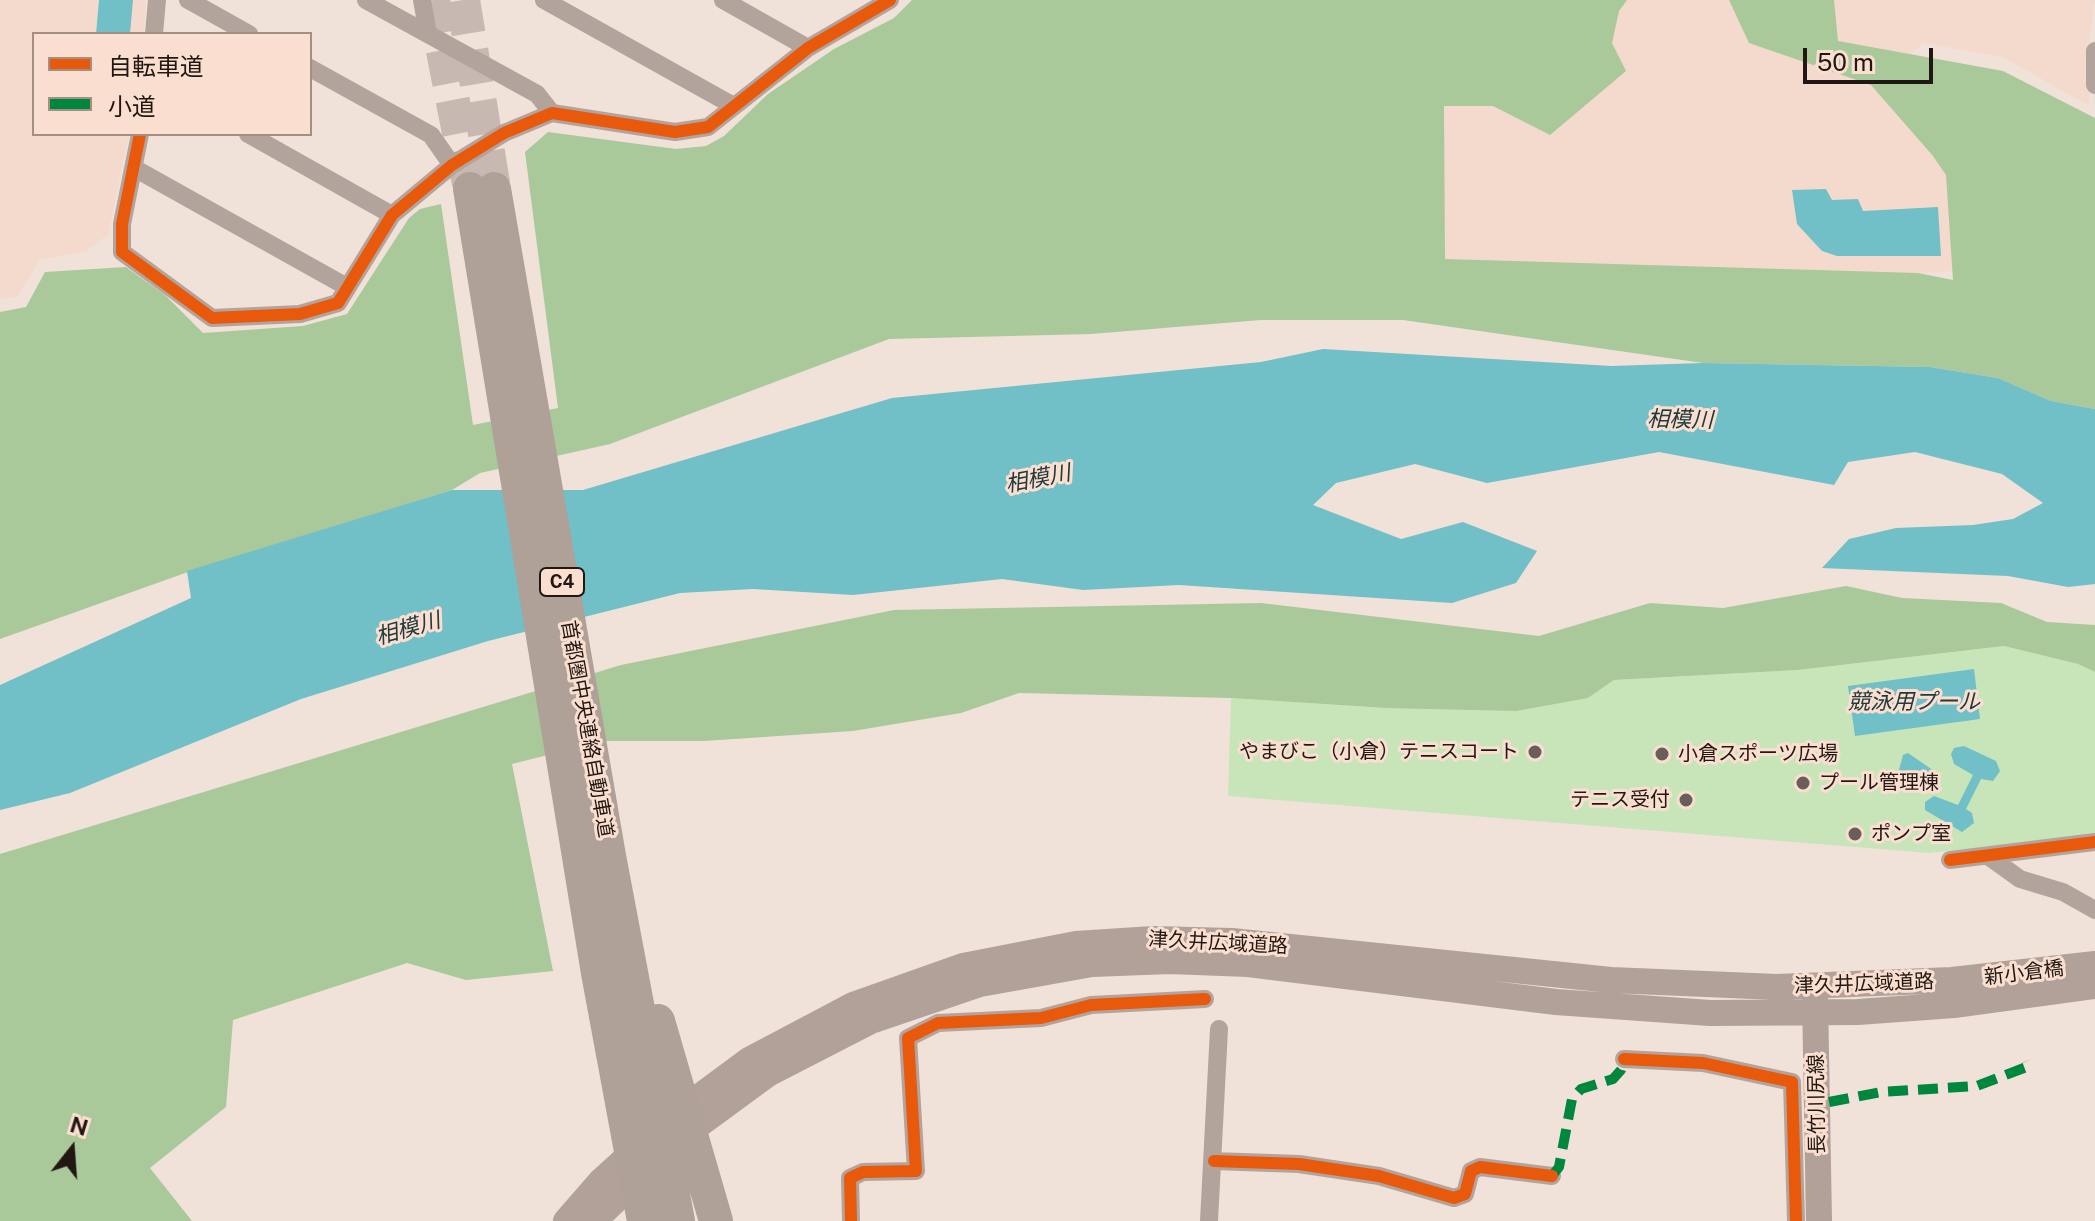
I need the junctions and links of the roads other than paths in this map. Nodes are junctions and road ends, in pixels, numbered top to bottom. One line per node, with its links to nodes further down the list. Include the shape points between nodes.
1 (157, 0): 8 (street)
2 (188, 0): 9 (street)
3 (366, 0): 10 (street)
4 (422, 0): 10 (street)
5 (544, 0): 15 (street)
6 (723, 0): 11 (street)
7 (890, 0): 11 (street)
8 (154, 32)
9 (245, 32)
10 (428, 34): 16 (street, via 537,94)
11 (808, 48): 15 (street)
12 (2095, 51): 14 (street)
13 (312, 69): 20 (street, via 431,135)
14 (2095, 85)
15 (732, 105): 16 (street, via 708,127 675,132)
16 (552, 113): 20 (street, via 504,133)
17 (140, 136): 19 (street)
18 (252, 136): 21 (street)
19 (134, 168): 22 (street); 22 (street, via 122,252 212,318 300,314 338,303)
20 (472, 181): 21 (street); 28 (highway, 首都圏中央連絡自動車道 / C4); 28 (highway, 首都圏中央連絡自動車道 / C4, via 609,856)
21 (392, 215): 22 (street)
22 (347, 287)
23 (2095, 842): 24 (street)
24 (1988, 856): 25 (street); 26 (street, via 2020,879 2063,892)
25 (1950, 860)
26 (2095, 910)
27 (2095, 964): 30 (main road, 新小倉橋)
28 (624, 975): 35 (highway); 41 (highway, 首都圏中央連絡自動車道 / C4, via 623,1124)
29 (2095, 986): 30 (main road, 新小倉橋)
30 (1953, 992): 32 (main road, 津久井広域道路)
31 (1205, 999): 44 (street, via 1091,1005 1041,1018 938,1023 908,1038 916,1171 863,1172 850,1178)
32 (1815, 1000): 38 (main road, 長竹川尻線); 39 (main road, 津久井広域道路, via 1205,940 1040,949 912,982 784,1039 673,1115); 40 (main road, 津久井広域道路, via 1630,1009 1209,961 1054,969 931,998 803,1053 704,1119)
33 (1219, 1029): 36 (street)
34 (1624, 1059): 38 (street, via 1703,1063 1792,1082)
35 (664, 1091): 42 (highway); 43 (highway)
36 (1214, 1161): 37 (street, via 1299,1164 1379,1176 1454,1198 1465,1194 1471,1171 1480,1167); 45 (street)
37 (1552, 1176)
38 (1807, 1190): 46 (street); 47 (main road, 長竹川尻線)
39 (566, 1221)
40 (594, 1221)
41 (644, 1221)
42 (678, 1221)
43 (716, 1221)
44 (851, 1221)
45 (1209, 1221)
46 (1796, 1221)
47 (1819, 1221)

